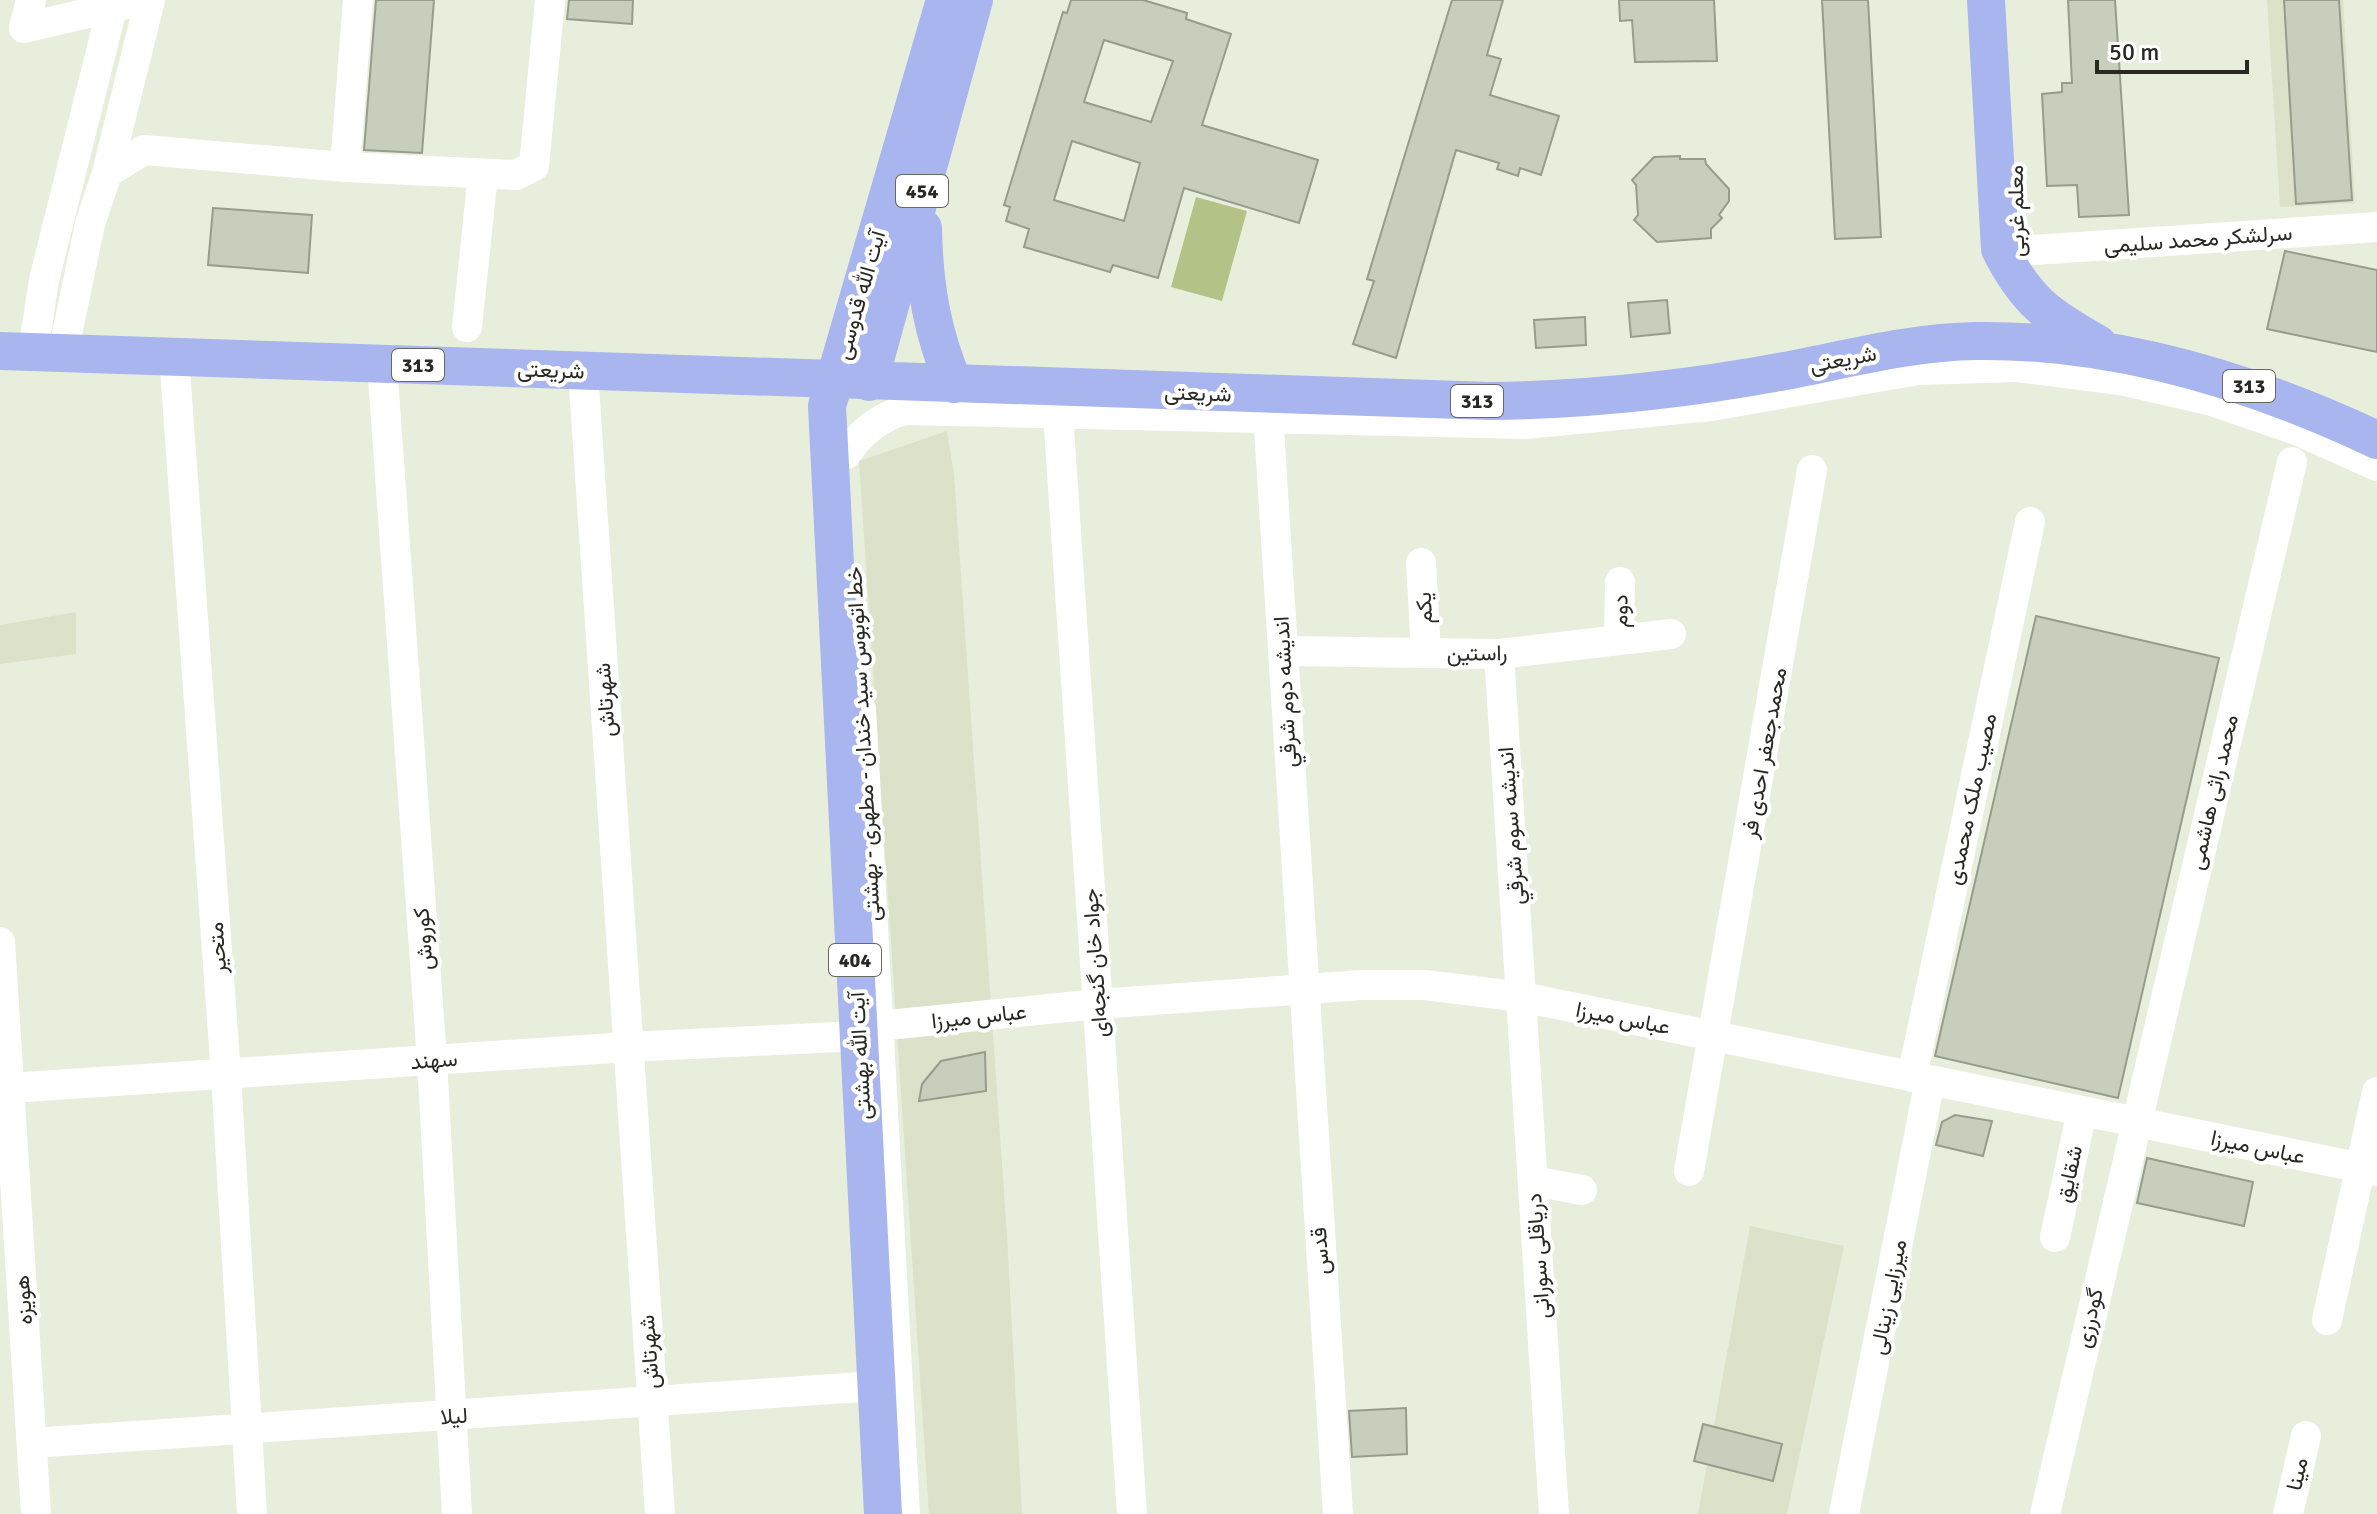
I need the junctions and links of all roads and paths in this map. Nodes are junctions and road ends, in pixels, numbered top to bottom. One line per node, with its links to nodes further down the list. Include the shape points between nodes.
1 (31, 0): 9 (street, via 24,28)
2 (147, 0): 9 (street); 12 (street)
3 (358, 0): 11 (street)
4 (550, 0): 13 (street, via 534,166 516,175)
5 (945, 0): 26 (main road, آیت الله قدوسی / 454)
6 (974, 0): 14 (main road, آیت الله قدوسی / 454)
7 (1986, 0): 10 (main road, معلم غربی)
8 (2007, 0): 10 (main road, معلم غربی)
9 (113, 4): 19 (street, via 44,280)
10 (2002, 91): 16 (main road, معلم غربی, via 2000,249)
11 (345, 167): 12 (street, via 144,150); 13 (street)
12 (107, 173): 19 (street, via 90,224)
13 (483, 174): 17 (street)
14 (923, 187): 25 (main road, via 926,295); 26 (main road, آیت الله قدوسی / 454)
15 (2377, 227): 16 (street, سرلشکر محمد سلیمی)
16 (2018, 266): 18 (main road, via 2007,318); 20 (main road, معلم غربی, via 2051,318)
17 (467, 327)
18 (1961, 342): 20 (main road, شریعتی / 313); 28 (main road, شریعتی / 313, via 1602,396)
19 (32, 352): 21 (main road, شریعتی / 313)
20 (2114, 353): 29 (main road, شریعتی / 313, via 2253,387)
21 (175, 369): 22 (main road, شریعتی / 313); 23 (main road, شریعتی / 313); 50 (street, متحیر)
22 (0, 375)
23 (383, 376): 24 (main road, شریعتی / 313); 49 (street, کوروش)
24 (584, 384): 26 (main road, شریعتی / 313); 48 (street, شهرتاش)
25 (954, 384): 26 (main road, شریعتی / 313); 27 (main road, شریعتی / 313)
26 (844, 389): 30 (street, خط اتوبوس سید خندان - مطهری - بهشتی); 46 (main road, آیت الله بهشتی / 404)
27 (1058, 400): 28 (main road, شریعتی / 313); 30 (street, via 905,410 866,430); 45 (street, جواد خان گنجه‌ای)
28 (1267, 407): 32 (street, via 1492,424 1559,422 1711,406 1918,370 2017,367 2120,380 2212,401); 39 (street, انديشه دوم شرقي)
29 (2377, 440)
30 (846, 454): 46 (street, خط اتوبوس سید خندان - مطهری - بهشتی)
31 (2292, 462): 55 (street, محمد راثی هاشمی)
32 (2377, 466)
33 (1812, 470): 47 (street, محمدجعفر احدی فر)
34 (2030, 522): 51 (street, مصیب ملک محمدی)
35 (1421, 563): 40 (street, یکم)
36 (1620, 582): 38 (street, دوم)
37 (1671, 634): 38 (street, راستین)
38 (1619, 640): 41 (street, راستین)
39 (1283, 651): 40 (street, راستین); 43 (street, انديشه دوم شرقي)
40 (1426, 653): 41 (street, راستین)
41 (1499, 654): 44 (street, اندیشه سوم شرقي)
42 (0, 942): 52 (street, هویزه)
43 (1302, 989): 44 (street, عباس میرزا, via 1425,985); 45 (street, عباس میرزا); 75 (street, قدس)
44 (1522, 997): 47 (street, عباس میرزا); 58 (street, دریاقلی سورانی)
45 (1098, 1004): 46 (street, عباس میرزا); 74 (street, جواد خان گنجه‌ای)
46 (864, 1026): 48 (street, عباس میرزا); 62 (main road, آیت الله بهشتی / 404); 73 (street, خط اتوبوس سید خندان - مطهری - بهشتی)
47 (1715, 1037): 51 (street, عباس میرزا); 57 (street, محمدجعفر احدی فر)
48 (627, 1038): 49 (street, سهند); 63 (street, شهرتاش)
49 (432, 1060): 50 (street, سهند); 64 (street, کوروش)
50 (226, 1075): 52 (street, سهند); 65 (street, متحیر)
51 (1921, 1078): 54 (street, عباس میرزا); 77 (street, میرزایی زینالی)
52 (9, 1088): 67 (street, هویزه)
53 (2377, 1092): 56 (street)
54 (2082, 1111): 55 (street, عباس میرزا); 60 (street, شقایق)
55 (2134, 1122): 56 (street, عباس میرزا); 78 (street, گودرزی)
56 (2369, 1170): 61 (street)
57 (1689, 1171)
58 (1533, 1181): 59 (street); 76 (street, دریاقلی سورانی)
59 (1582, 1190)
60 (2055, 1237)
61 (2327, 1320)
62 (877, 1386): 63 (street, لیلا); 72 (main road, آیت الله بهشتی / 404)
63 (653, 1403): 64 (street, لیلا); 71 (street, شهرتاش)
64 (452, 1416): 65 (street, لیلا); 70 (street, کوروش)
65 (248, 1430): 67 (street, لیلا); 69 (street, متحیر)
66 (2306, 1436): 79 (street, مینا)
67 (32, 1443): 68 (street, هویزه)
68 (36, 1514)
69 (252, 1514)
70 (457, 1514)
71 (660, 1514)
72 (883, 1514)
73 (905, 1514)
74 (1132, 1514)
75 (1338, 1514)
76 (1554, 1514)
77 (1844, 1514)
78 (2045, 1514)
79 (2289, 1514)

